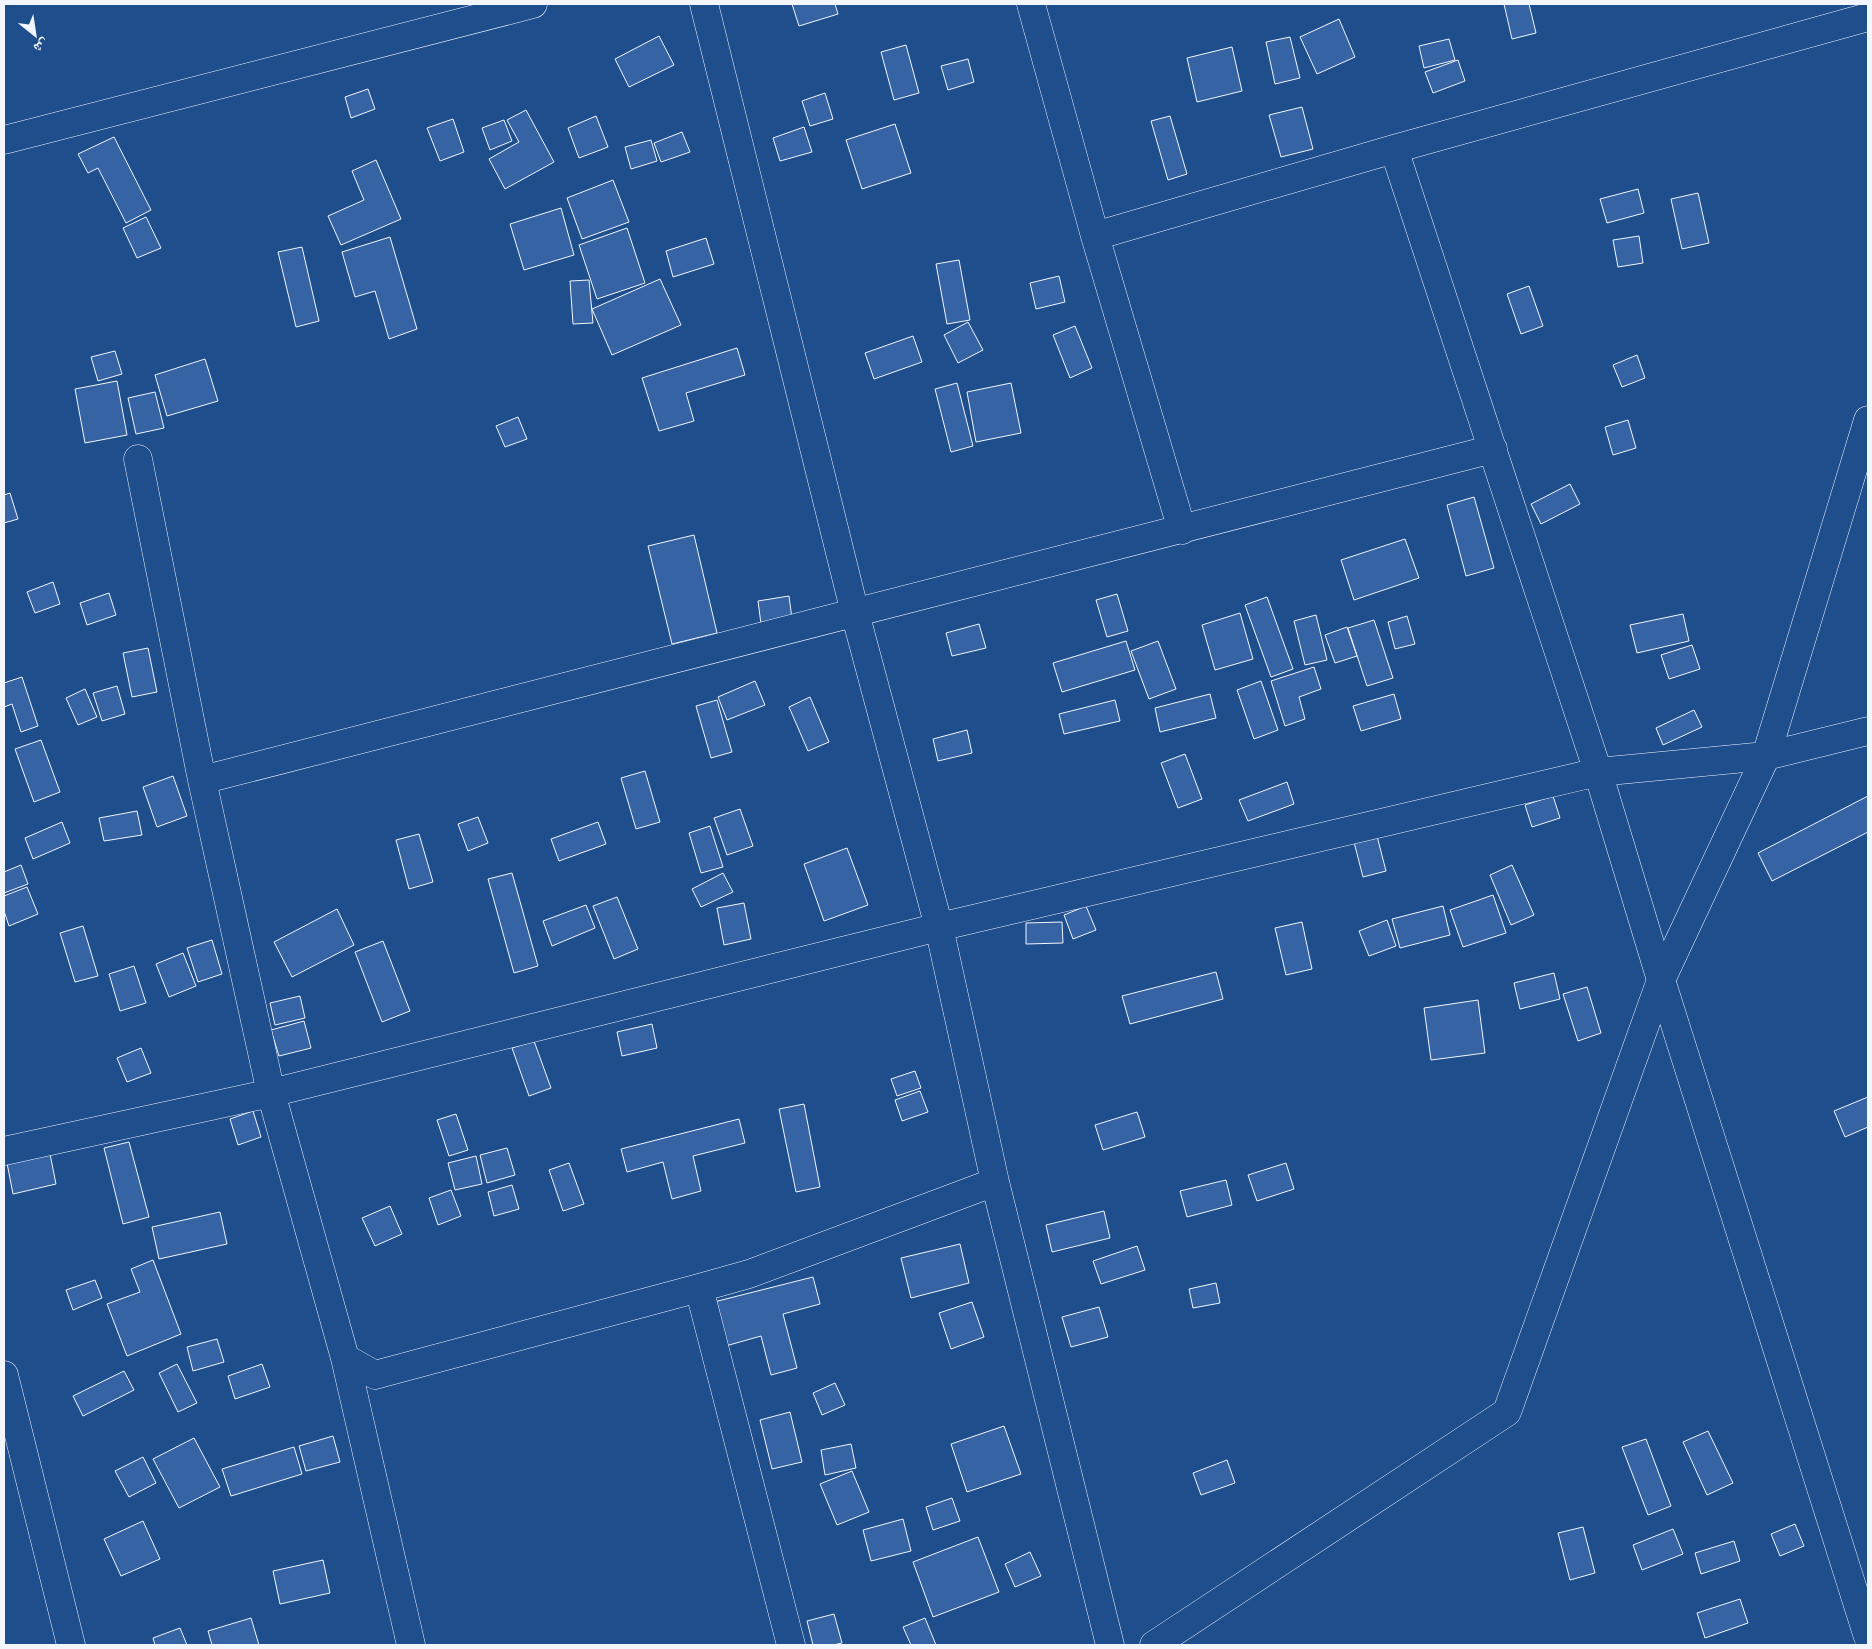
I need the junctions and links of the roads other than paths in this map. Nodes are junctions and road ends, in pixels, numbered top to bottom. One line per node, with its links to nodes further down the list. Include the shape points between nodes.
1 (533, 4): 5 (street)
2 (704, 4): 12 (street)
3 (1031, 4): 7 (street)
4 (1868, 17): 6 (street)
5 (4, 140)
6 (1394, 149): 7 (street); 9 (street)
7 (1095, 236): 11 (street)
8 (1868, 420): 14 (street)
9 (1493, 450): 11 (street); 15 (street)
10 (138, 459): 16 (street)
11 (1182, 530): 12 (street)
12 (855, 613): 16 (street); 17 (street)
13 (1868, 731): 14 (street)
14 (1766, 756): 15 (street); 18 (street)
15 (1598, 772): 17 (street); 18 (street)
16 (202, 780): 19 (street)
17 (939, 927): 19 (street); 21 (street)
18 (1661, 980): 25 (street); 30 (street, via 1506,1412)
19 (271, 1093): 20 (street); 23 (street)
20 (4, 1151)
21 (996, 1182): 22 (street, via 749,1274); 29 (street)
22 (699, 1288): 23 (street, via 376,1375); 28 (street)
23 (345, 1358): 27 (street)
24 (4, 1375): 26 (street)
25 (1868, 1637)
26 (71, 1645)
27 (411, 1645)
28 (792, 1645)
29 (1110, 1645)
30 (1154, 1645)

